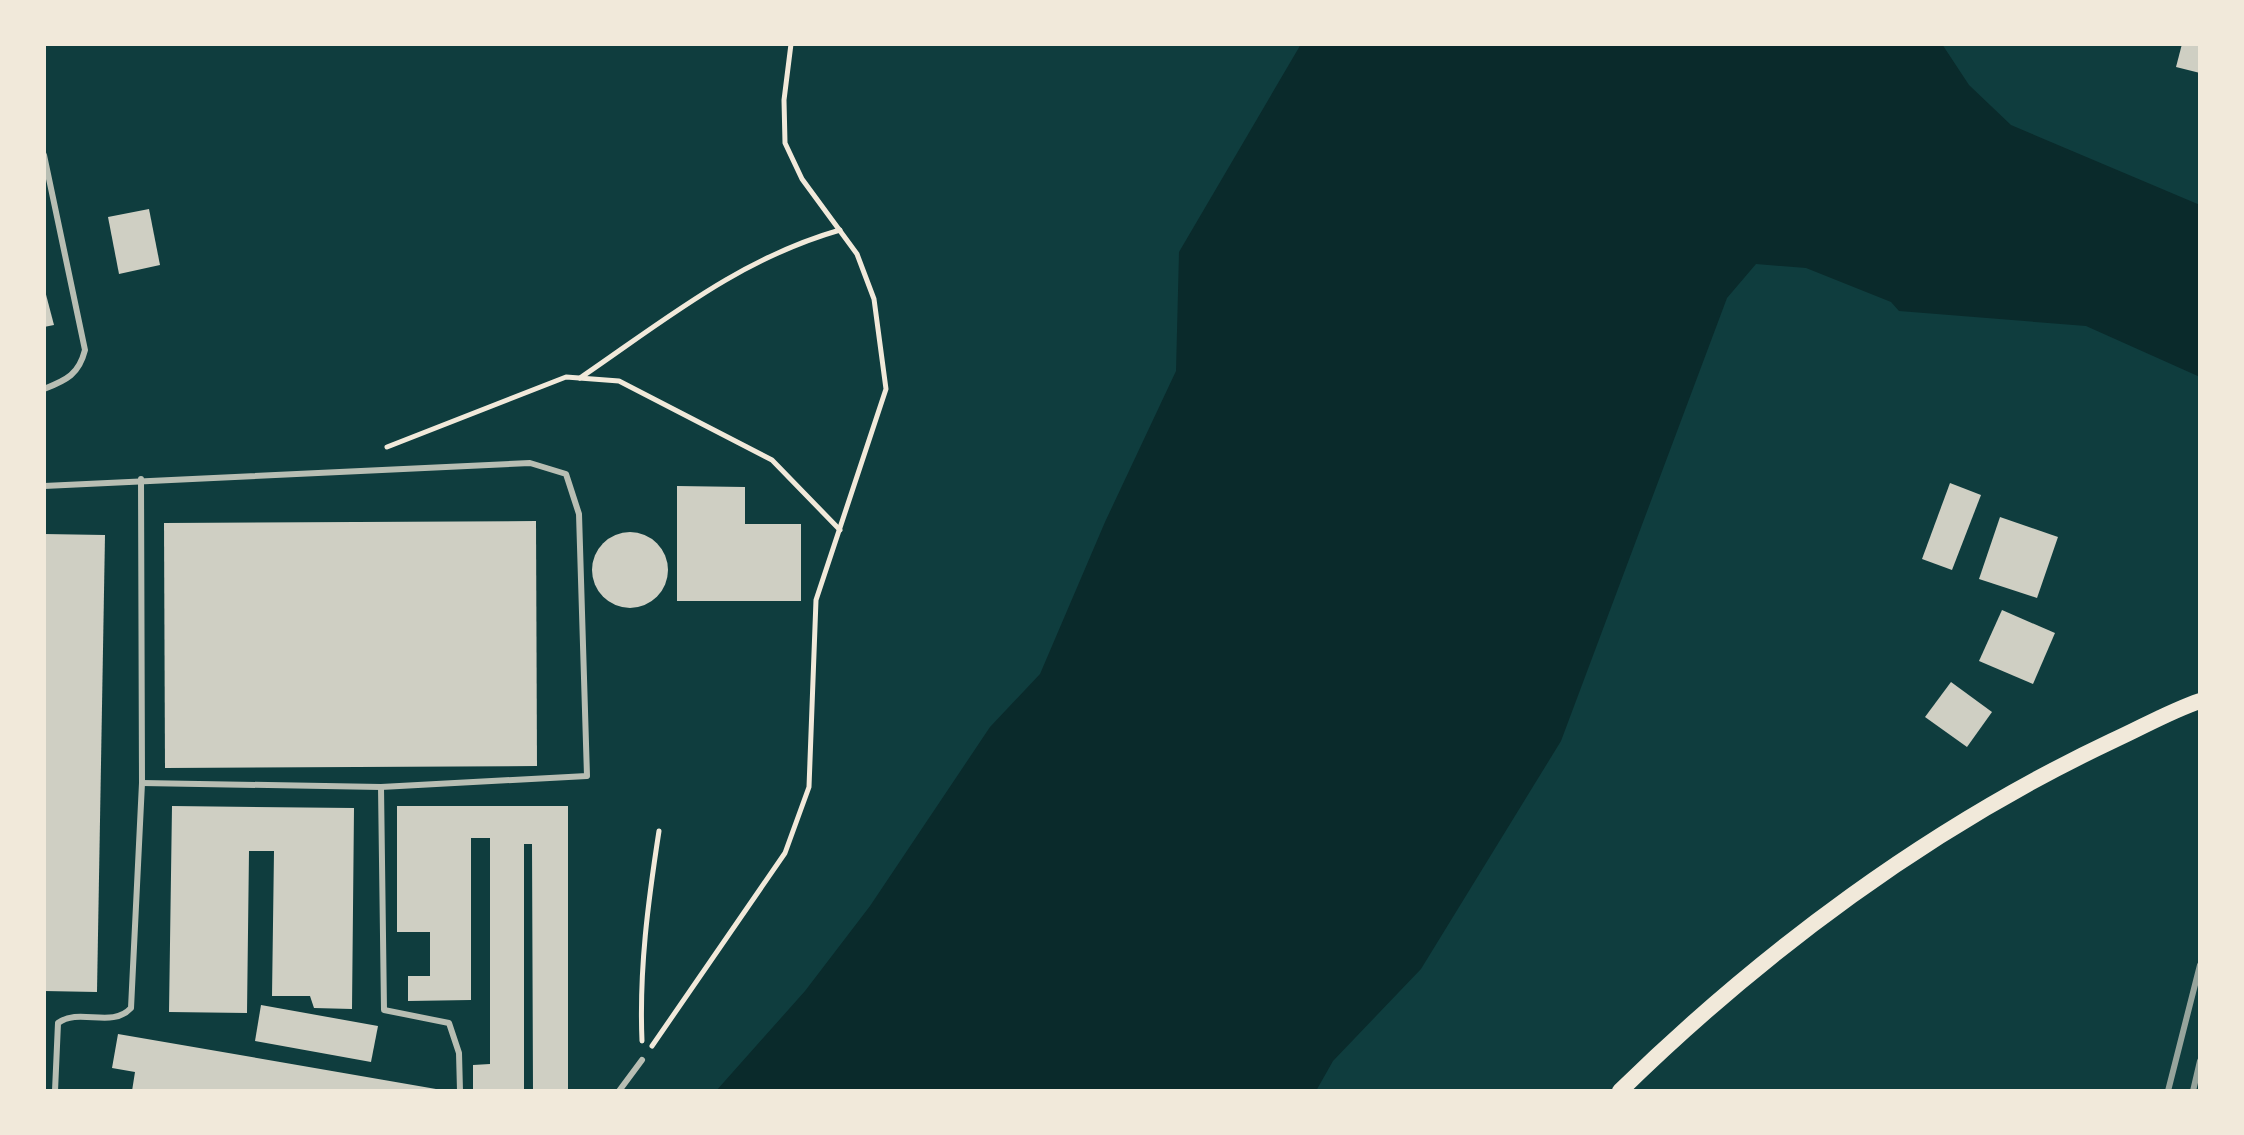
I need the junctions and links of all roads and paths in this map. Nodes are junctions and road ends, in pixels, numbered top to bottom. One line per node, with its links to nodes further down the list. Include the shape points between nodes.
1 (791, 44): 3 (path, via 785,143 802,179)
2 (44, 155): 5 (lane, via 85,350 80,368)
3 (840, 230): 4 (path, via 791,244 742,268); 9 (path, via 857,254 874,299 886,389)
4 (579, 378): 6 (path, via 566,377); 9 (path, via 619,381 772,460)
5 (44, 389)
6 (381, 450)
7 (141, 479): 8 (lane); 11 (lane); 12 (lane, via 530,463 566,474 579,514 587,776)
8 (44, 486)
9 (840, 530): 14 (path, via 816,600 809,787 785,853)
10 (2200, 701): 18 (main road, via 2062,765 1928,841 1687,1025)
11 (142, 783): 12 (lane); 15 (lane, via 131,1008 117,1018 69,1017 58,1023)
12 (381, 787): 16 (lane, via 384,1010 449,1023 459,1053)
13 (659, 831): 14 (path, via 640,993)
14 (642, 1060): 17 (lane)
15 (55, 1091)
16 (460, 1091)
17 (619, 1091)
18 (1620, 1091)

